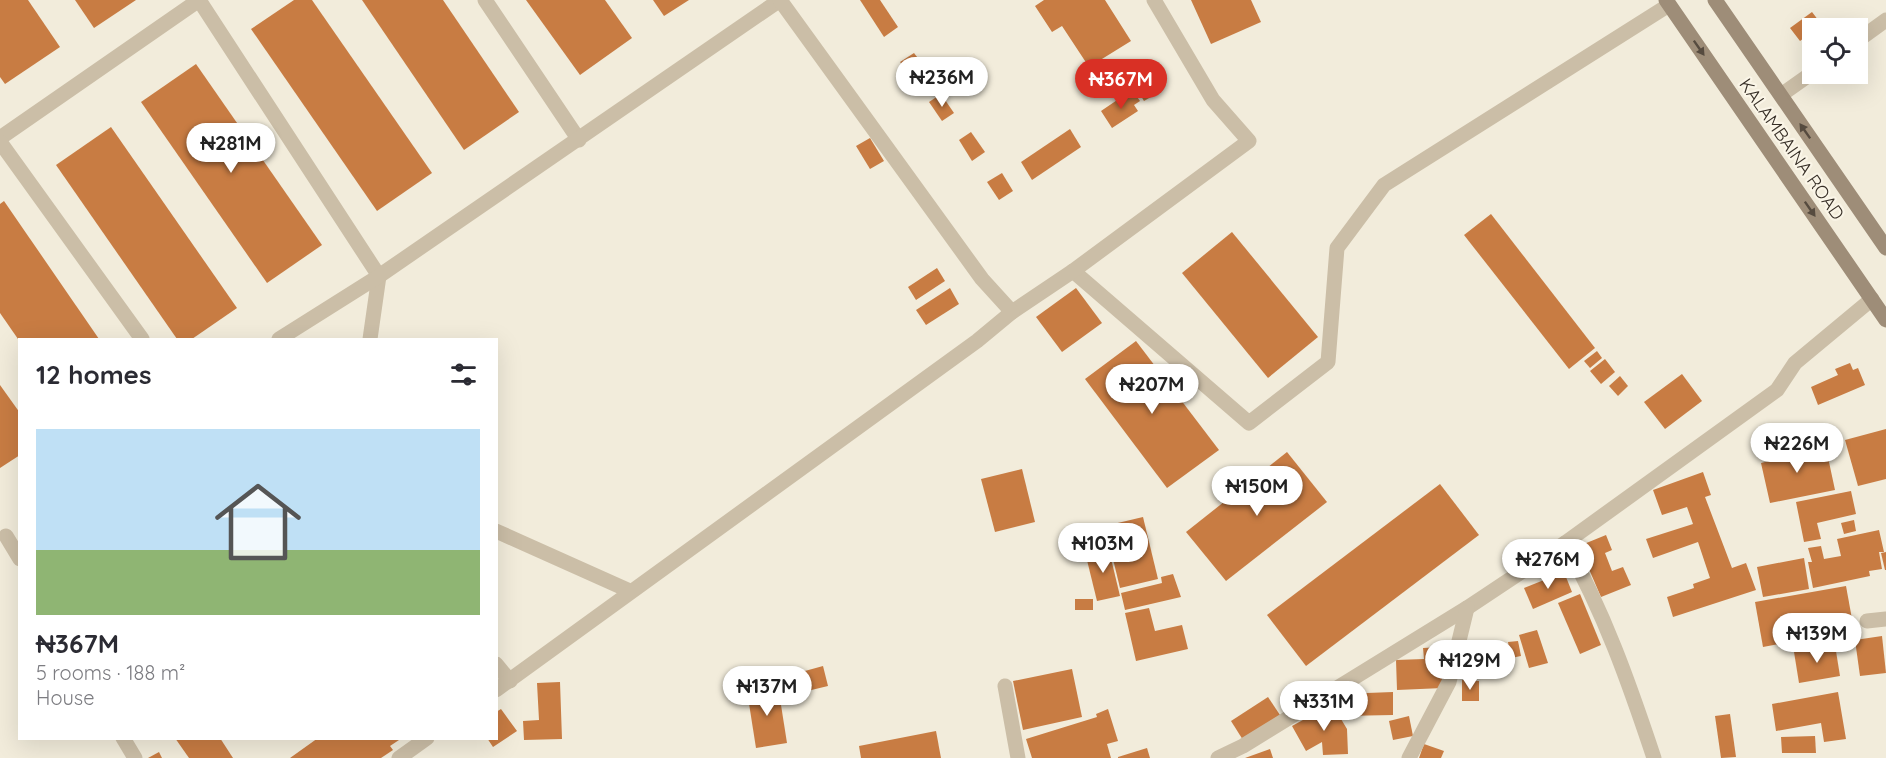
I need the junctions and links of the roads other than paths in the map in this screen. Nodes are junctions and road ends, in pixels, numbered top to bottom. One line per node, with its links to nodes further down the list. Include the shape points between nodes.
1 (485, 0): 11 (street)
2 (780, 0): 11 (street); 16 (street, via 982,279)
3 (1154, 0): 13 (street, via 1213,100 1249,141)
4 (1715, 0): 9 (main road)
5 (1668, 2): 13 (street, via 1384,185 1337,248 1328,362 1249,423); 15 (main road, KALAMBAINA ROAD, one-way to 15)
6 (1886, 20): 7 (street)
7 (1868, 32)
8 (1802, 80): 9 (street)
9 (1780, 95): 12 (main road, one-way to 9)
10 (0, 140): 14 (street, via 199,0); 18 (street)
11 (579, 140): 14 (street)
12 (1886, 248)
13 (1073, 271): 16 (street)
14 (379, 276): 19 (street); 20 (street)
15 (1872, 299): 17 (main road, KALAMBAINA ROAD); 24 (street, via 1795,363 1776,390)
16 (1012, 312): 26 (street, via 694,548)
17 (1886, 320)
18 (141, 338)
19 (281, 338)
20 (370, 338)
21 (18, 527): 23 (street)
22 (498, 532): 26 (street)
23 (3, 535): 25 (street)
24 (1565, 543): 27 (street); 41 (street, via 1592,590 1614,642)
25 (18, 556)
26 (630, 591): 31 (street)
27 (1467, 608): 39 (street); 40 (street, via 1449,682)
28 (1886, 619): 29 (street)
29 (1867, 621)
30 (498, 666): 31 (street)
31 (510, 681): 33 (street)
32 (1005, 687): 38 (street)
33 (498, 689)
34 (124, 740): 36 (street)
35 (424, 740): 37 (street)
36 (135, 758)
37 (399, 758)
38 (1018, 758)
39 (1218, 758)
40 (1409, 758)
41 (1654, 758)

